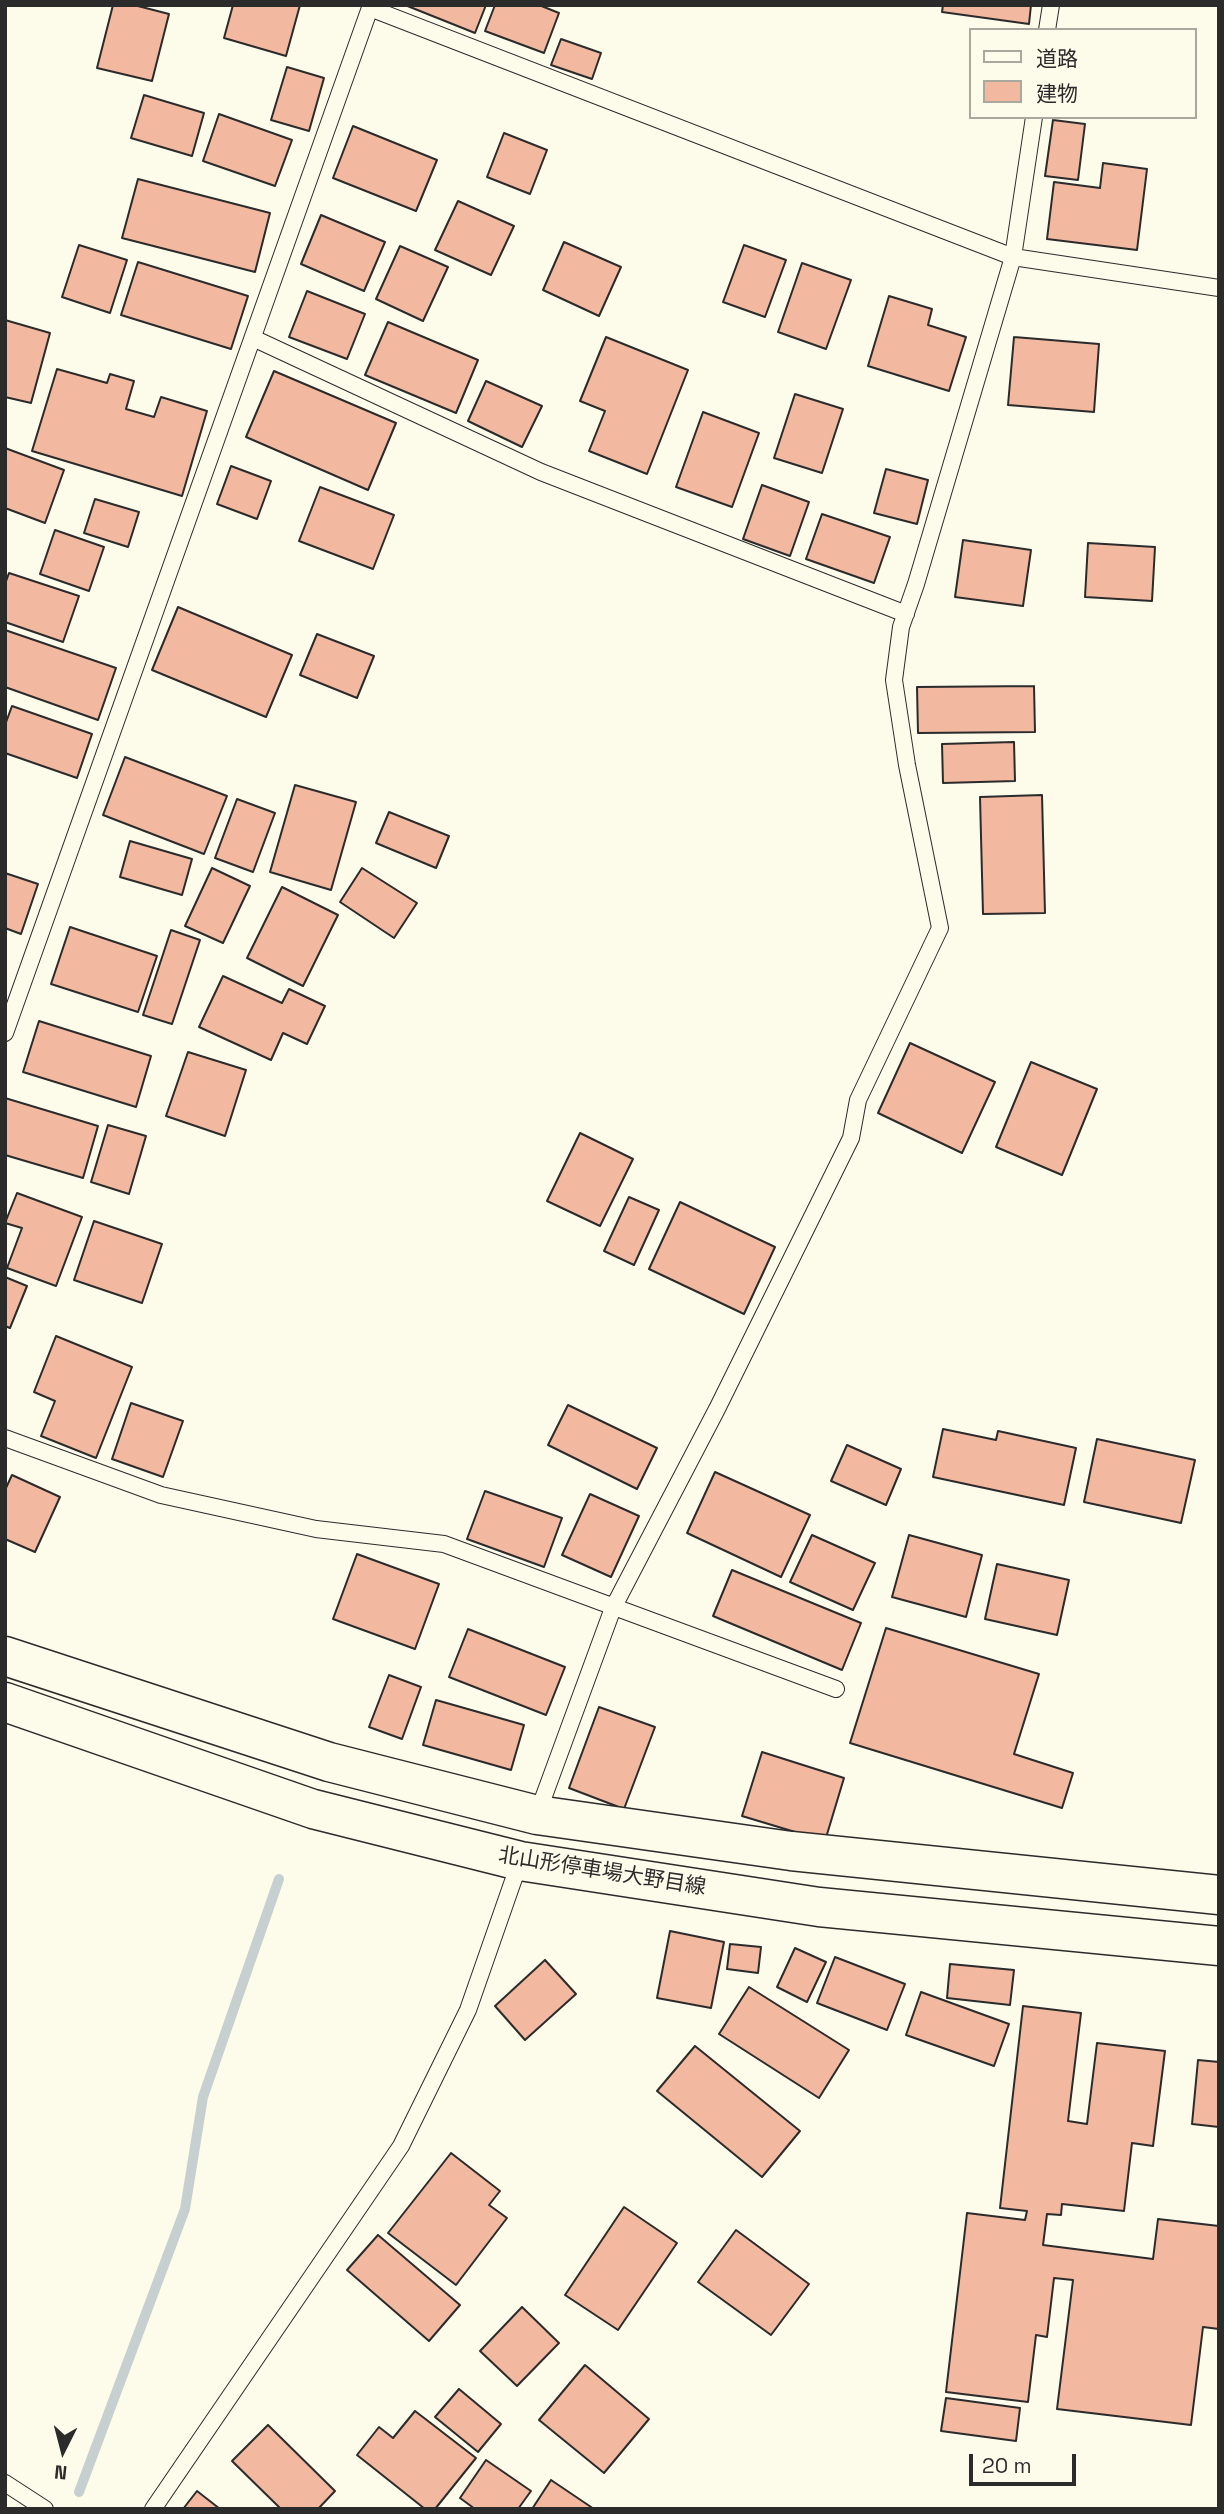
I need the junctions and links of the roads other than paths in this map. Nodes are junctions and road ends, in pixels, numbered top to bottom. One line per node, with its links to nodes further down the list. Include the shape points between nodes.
1 (1051, 5): 3 (lane)
2 (370, 7): 5 (lane); 7 (lane)
3 (1047, 28)
4 (1034, 119): 5 (lane)
5 (1013, 257): 6 (lane); 8 (lane)
6 (1219, 288)
7 (253, 338): 8 (lane, via 541,472); 9 (lane)
8 (906, 614): 11 (lane, via 894,680 940,928 858,1100 851,1138)
9 (5, 1033)
10 (5, 1438): 11 (lane, via 161,1495 316,1528 444,1544)
11 (613, 1608): 13 (lane); 15 (lane)
12 (5, 1656): 15 (main road, via 329,1762)
13 (836, 1689)
14 (5, 1702): 16 (main road, 北山形停車場大野目線, via 313,1809)
15 (537, 1815): 17 (main road, via 790,1851)
16 (520, 1861): 18 (main road, 北山形停車場大野目線, via 819,1907); 21 (lane, via 468,2010 401,2146)
17 (1219, 1895)
18 (1219, 1946)
19 (5, 2483): 20 (lane)
20 (45, 2509)
21 (153, 2509)

